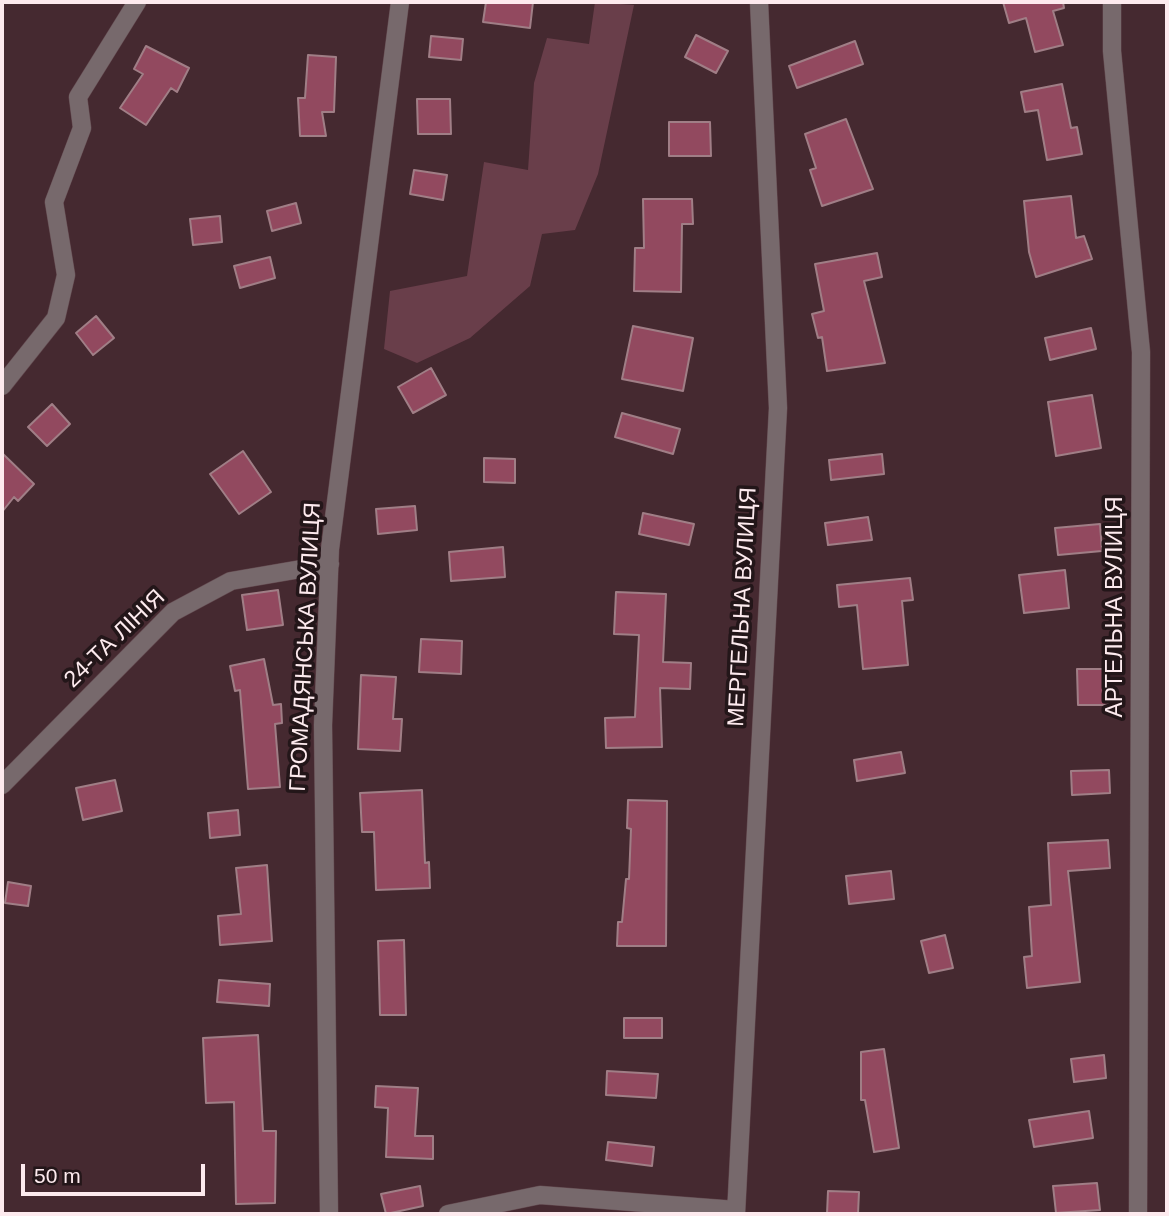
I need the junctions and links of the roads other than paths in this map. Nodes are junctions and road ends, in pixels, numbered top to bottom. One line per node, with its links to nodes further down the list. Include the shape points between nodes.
1 (137, 2): 5 (street, via 78,97 82,128 54,202 66,275 56,317)
2 (400, 2): 6 (street, ГРОМАДЯНСЬКА ВУЛИЦЯ)
3 (759, 2): 8 (street, МЕРГЕЛЬНА ВУЛИЦЯ, via 778,408)
4 (1112, 2): 11 (street, АРТЕЛЬНА ВУЛИЦЯ, via 1112,51 1141,352)
5 (2, 386)
6 (330, 565): 7 (street, 24-ТА ЛІНІЯ, via 231,581 173,612); 9 (street, ГРОМАДЯНСЬКА ВУЛИЦЯ, via 323,725)
7 (2, 785)
8 (736, 1212): 10 (street, via 540,1195)
9 (329, 1214)
10 (448, 1214)
11 (1138, 1214)

